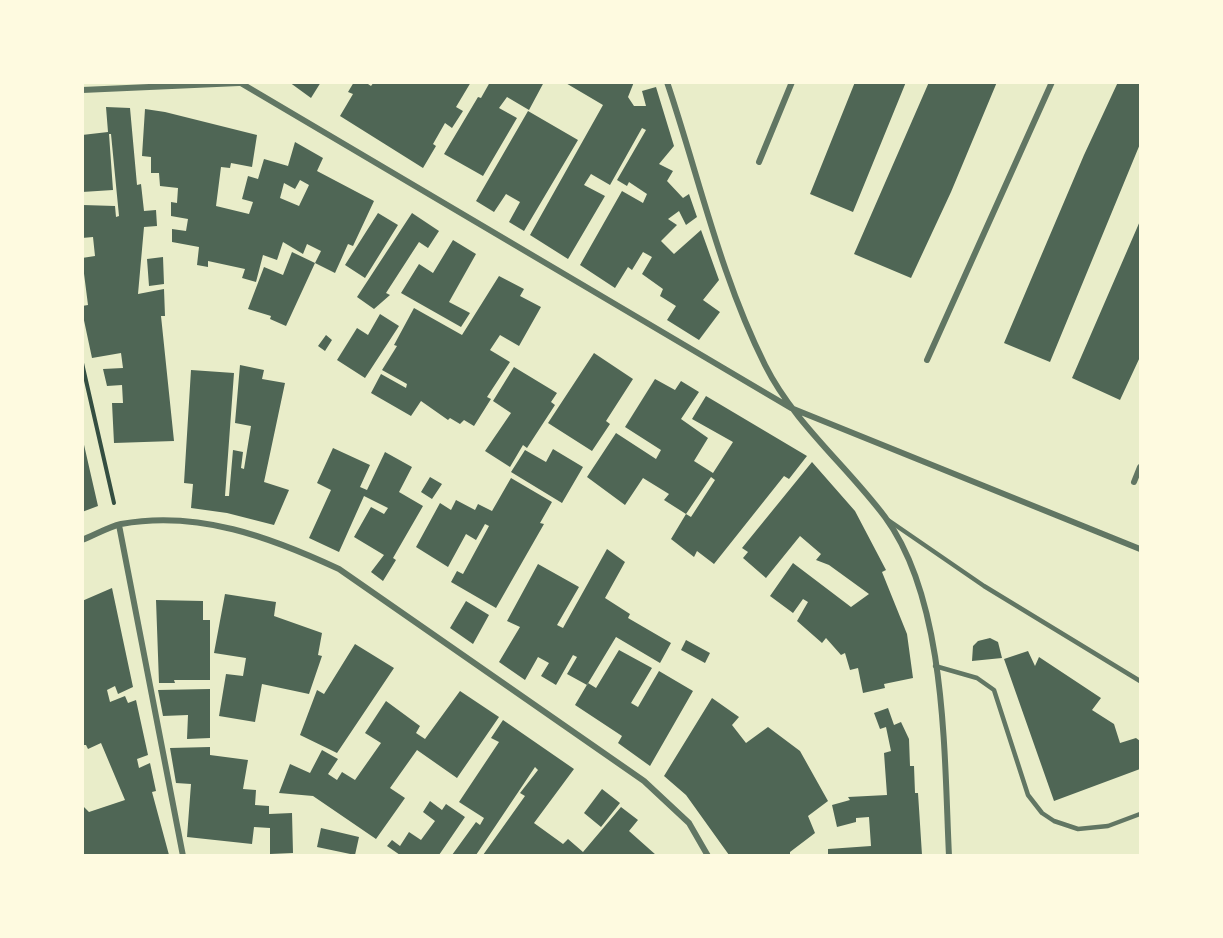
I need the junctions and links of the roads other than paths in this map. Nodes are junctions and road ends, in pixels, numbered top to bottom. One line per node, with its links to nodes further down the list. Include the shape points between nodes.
1 (667, 82): 8 (street, via 725,273 766,368)
2 (792, 82): 6 (street)
3 (1052, 82): 7 (street)
4 (239, 83): 5 (street); 8 (street)
5 (82, 90)
6 (759, 162)
7 (927, 360)
8 (791, 408): 11 (street); 14 (street)
9 (1140, 467): 10 (street)
10 (1134, 482)
11 (885, 518): 15 (street, via 910,563 931,631); 16 (lane, via 993,592)
12 (119, 525): 13 (street); 18 (street); 19 (street, via 176,519 244,531 286,544 339,568 644,781 689,823)
13 (82, 540)
14 (1140, 549)
15 (936, 666): 17 (lane, via 977,678 994,690 1028,795 1042,813 1078,829 1108,826); 20 (street, via 942,708)
16 (1140, 681)
17 (1140, 814)
18 (183, 855)
19 (708, 855)
20 (949, 855)

